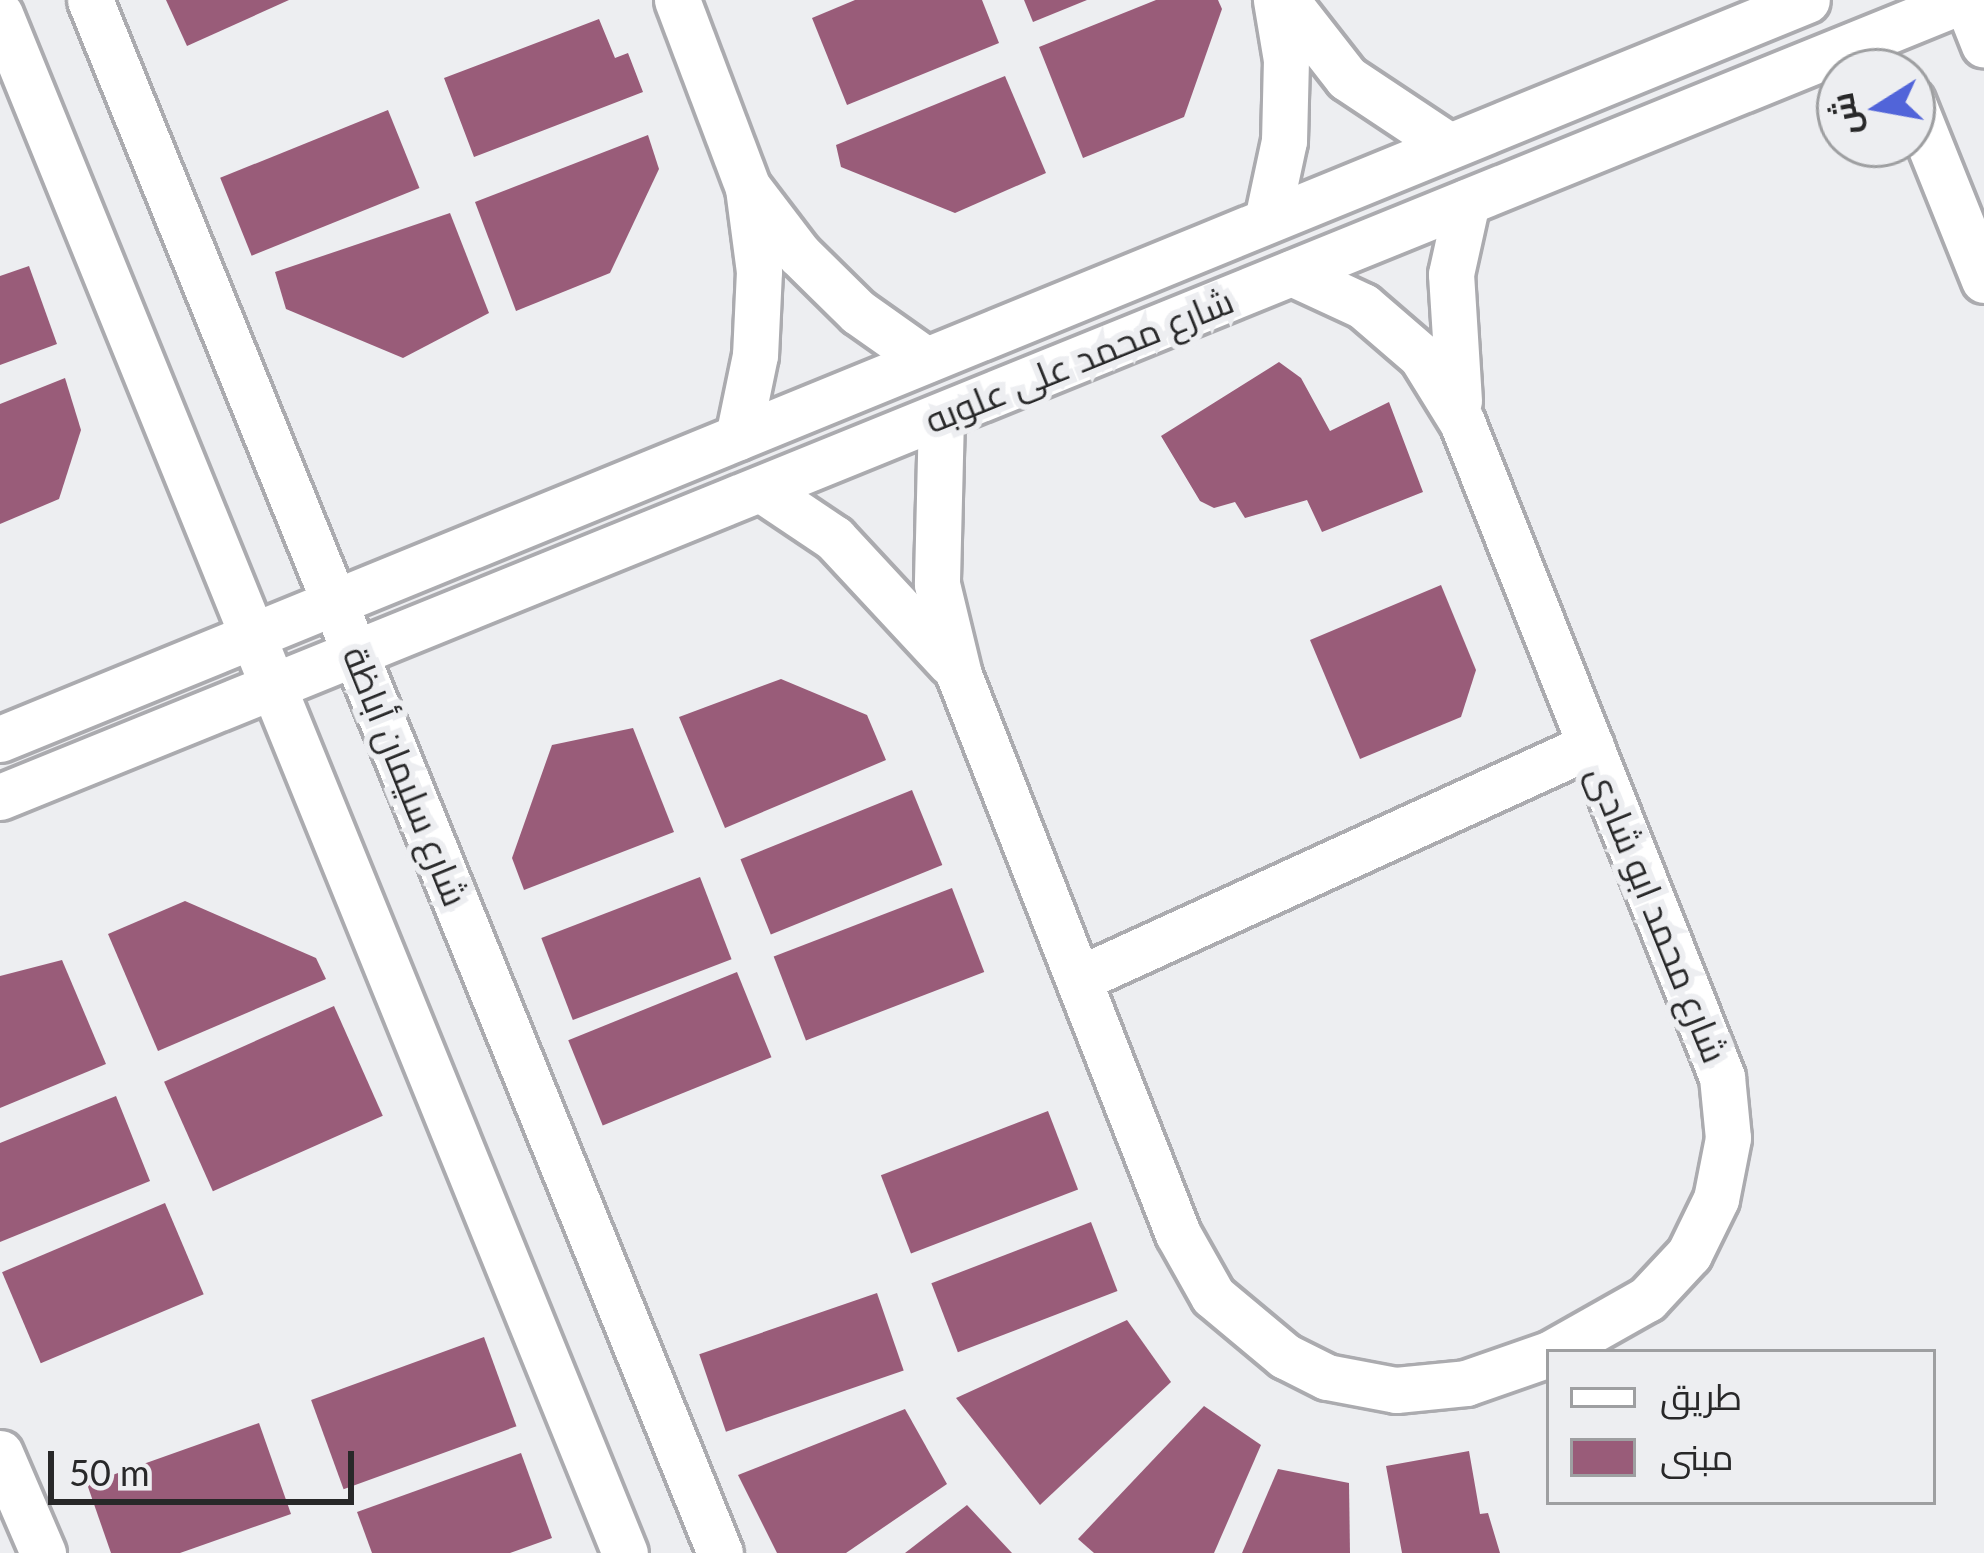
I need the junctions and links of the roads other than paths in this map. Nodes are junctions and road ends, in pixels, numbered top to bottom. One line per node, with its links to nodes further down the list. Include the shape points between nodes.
1 (90, 0): 24 (street, شارع سليمان أباظة)
2 (677, 0): 14 (street)
3 (1276, 0): 16 (street, via 1286,60 1284,141)
4 (1286, 0): 12 (street, via 1347,77)
5 (1738, 0): 10 (street)
6 (1808, 0): 10 (street, شارع محمد على علوبه)
7 (1965, 0): 9 (street, شارع محمد على علوبه); 11 (street)
8 (0, 14): 25 (street)
9 (1885, 35): 15 (street, شارع محمد على علوبه)
10 (1709, 40): 12 (street, شارع محمد على علوبه)
11 (1984, 45)
12 (1448, 145): 16 (street, شارع محمد على علوبه)
13 (1936, 161): 18 (street)
14 (748, 188): 19 (street, via 828,283); 22 (street, via 759,272 755,355)
15 (1467, 202): 17 (street, شارع محمد على علوبه); 21 (street, شارع محمد ابو شادى, via 1450,293)
16 (1268, 220): 19 (street, شارع محمد على علوبه)
17 (1292, 273): 20 (street, شارع محمد على علوبه); 21 (street, شارع محمد ابو شادى, via 1363,305 1421,356)
18 (1984, 280)
19 (926, 360): 22 (street, شارع محمد على علوبه)
20 (941, 416): 23 (street, شارع محمد على علوبه); 27 (street, شارع محمد ابو شادى, via 937,584)
21 (1462, 422): 30 (street, شارع محمد ابو شادى)
22 (738, 436): 24 (street, شارع محمد على علوبه)
23 (761, 489): 26 (street, شارع محمد على علوبه); 27 (street, شارع محمد ابو شادى, via 834,538 898,598)
24 (335, 602): 25 (street, شارع محمد على علوبه); 26 (street, شارع سليمان أباظة)
25 (253, 635): 28 (street); 29 (street, شارع محمد على علوبه)
26 (356, 652): 28 (street, شارع محمد على علوبه); 38 (street, شارع سليمان أباظة)
27 (959, 675): 32 (street, شارع محمد ابو شادى)
28 (273, 686): 31 (street, شارع محمد على علوبه); 37 (street)
29 (0, 739)
30 (1591, 745): 32 (street); 33 (street, شارع محمد ابو شادى, via 1722,1077 1728,1138 1716,1199 1689,1254 1648,1299)
31 (0, 797)
32 (1083, 977): 34 (street, شارع محمد ابو شادى, via 1178,1234 1213,1296 1263,1345 1327,1377 1396,1390 1466,1383)
33 (1558, 1349)
34 (1546, 1355)
35 (0, 1453): 36 (street)
36 (43, 1553)
37 (625, 1553)
38 (720, 1553)

